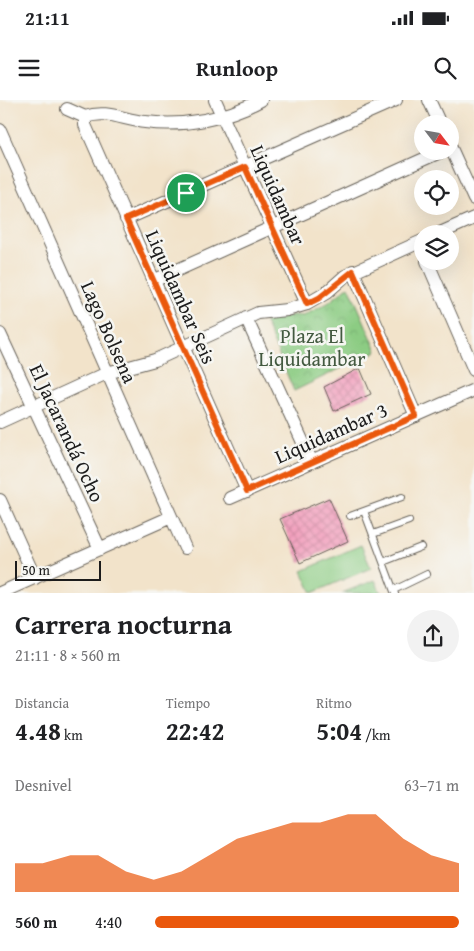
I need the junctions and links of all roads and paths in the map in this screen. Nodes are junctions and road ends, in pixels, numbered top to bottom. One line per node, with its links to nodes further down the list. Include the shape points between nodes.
1 (215, 100): 7 (street, Liquidambar)
2 (261, 100): 7 (street)
3 (396, 100): 12 (street)
4 (430, 100): 6 (street)
5 (67, 109): 8 (street)
6 (436, 115)
7 (222, 116): 8 (street, via 168,123 140,122 104,113); 12 (street, Liquidambar)
8 (85, 118): 15 (street, Liquidambar Seis, via 85,125)
9 (0, 130): 27 (street, Lago Bolsena)
10 (421, 160): 17 (street)
11 (454, 160): 13 (street)
12 (245, 167): 15 (street); 17 (street, Liquidambar)
13 (474, 199)
14 (474, 218): 16 (street)
15 (126, 219): 21 (street, Liquidambar Seis)
16 (458, 225)
17 (271, 227): 21 (street); 22 (street, Liquidambar)
18 (414, 248): 20 (street)
19 (430, 270): 26 (street)
20 (353, 271): 22 (street); 30 (street)
21 (153, 281): 25 (street, Liquidambar Seis)
22 (307, 304): 23 (street)
23 (246, 318): 25 (street); 32 (street)
24 (1, 338): 29 (street, El Jacarandá Ocho)
25 (183, 347): 27 (street, via 146,364); 33 (street, Liquidambar Seis)
26 (474, 370)
27 (107, 373): 29 (street); 39 (street, Lago Bolsena)
28 (474, 390): 30 (street, Liquidambar 3)
29 (34, 407): 31 (street); 44 (street, El Jacarandá Ocho)
30 (416, 416): 32 (street, Liquidambar 3)
31 (0, 422)
32 (312, 462): 33 (street, Liquidambar 3)
33 (247, 491): 35 (street, Liquidambar 3)
34 (402, 497): 37 (lane)
35 (230, 498)
36 (0, 500): 47 (street)
37 (364, 511): 38 (lane); 41 (lane)
38 (350, 516)
39 (171, 517): 43 (street, Lago Bolsena); 44 (street)
40 (409, 521): 41 (lane)
41 (373, 534): 45 (lane)
42 (421, 547): 45 (lane)
43 (185, 548)
44 (100, 549): 47 (street)
45 (384, 562): 48 (lane)
46 (427, 574): 48 (lane)
47 (36, 578): 49 (street)
48 (394, 592)
49 (2, 593)

